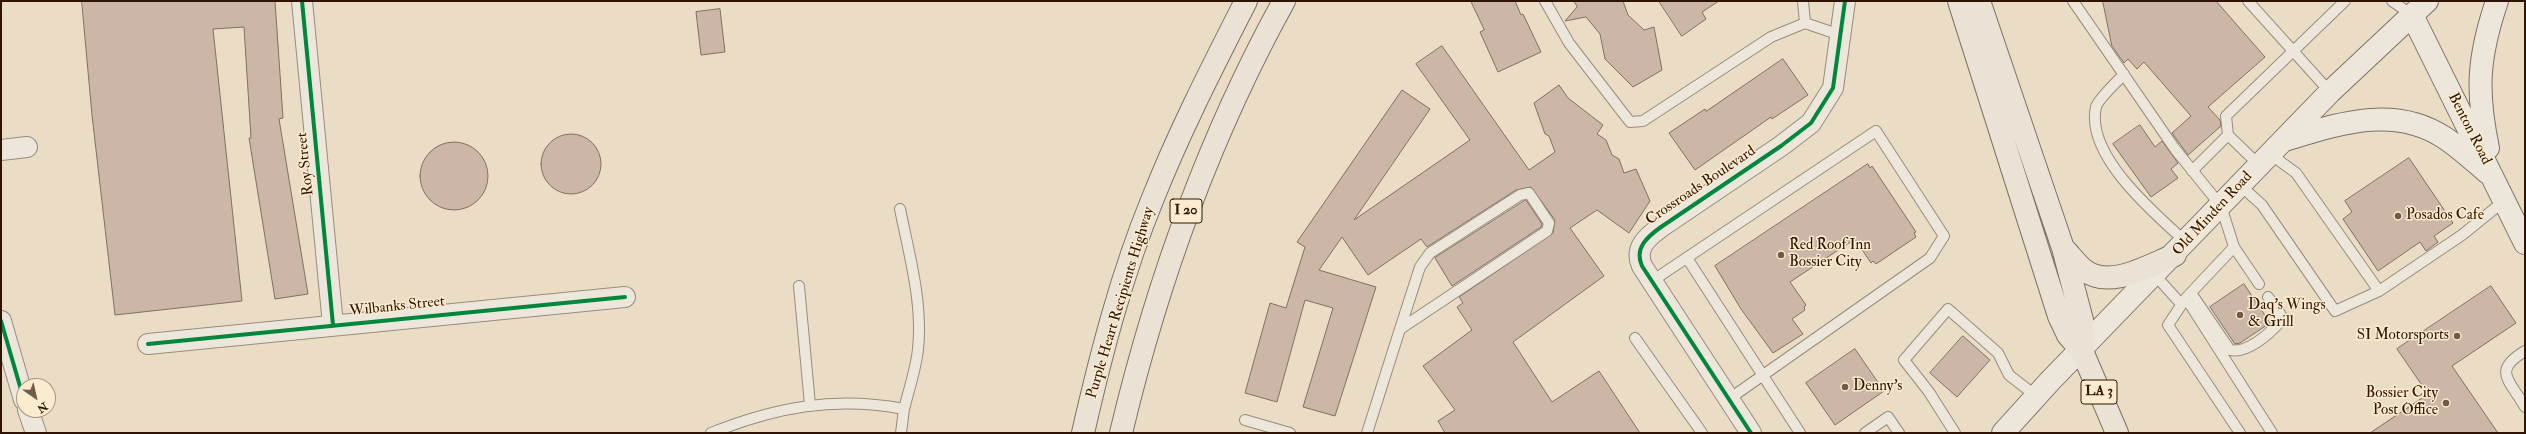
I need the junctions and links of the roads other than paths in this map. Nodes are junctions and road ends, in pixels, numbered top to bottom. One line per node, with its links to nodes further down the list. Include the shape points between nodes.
1 (302, 1): 44 (street, Roy Street)
2 (1246, 1): 64 (main road, Purple Heart Recipients Highway / I 20, via 1194,102 1152,199 1122,287 1094,383)
3 (1284, 1): 65 (main road, I 20, via 1223,121 1181,224)
4 (1545, 1): 15 (lane, via 1569,43 1630,122 1643,121 1770,37)
5 (1803, 1): 15 (lane)
6 (1845, 1): 16 (street, Crossroads Boulevard)
7 (1979, 1): 32 (main road)
8 (2073, 1): 18 (lane)
9 (2248, 1): 17 (lane)
10 (2345, 1): 17 (lane)
11 (2392, 1): 14 (lane)
12 (2497, 1): 25 (main road, via 2482,62 2479,93)
13 (1952, 4): 48 (main road, via 1974,43 2059,316 2068,335)
14 (2419, 8): 19 (main road, Old Minden Road); 25 (main road, Benton Road)
15 (1805, 23): 16 (lane)
16 (1840, 35): 36 (street, Crossroads Boulevard, via 1833,88 1811,123 1661,227 1644,242 1638,258)
17 (2293, 51): 19 (lane); 20 (lane, via 2226,116)
18 (2124, 74): 24 (lane); 33 (lane, via 2096,105 2095,128 2102,147 2135,196)
19 (2330, 92): 23 (main road, Old Minden Road)
20 (2228, 135): 23 (lane); 24 (lane)
21 (27, 147): 22 (street)
22 (1, 150)
23 (2271, 153): 25 (main road, via 2350,121 2374,118 2398,120 2422,126 2444,138); 26 (main road, Old Minden Road); 39 (lane, via 2296,173)
24 (2192, 171): 28 (lane)
25 (2493, 177): 27 (main road, Benton Road)
26 (2240, 185): 28 (main road, Old Minden Road); 39 (lane, via 2262,206 2335,311)
27 (2504, 201): 30 (main road, Benton Road); 39 (lane, via 2462,235)
28 (2220, 206): 31 (lane); 33 (main road, Old Minden Road)
29 (900, 209): 58 (lane, via 919,329 918,350)
30 (2525, 243)
31 (2234, 247): 37 (lane); 42 (lane)
32 (2063, 248): 33 (main road, via 2083,270 2094,276 2112,278); 48 (main road, via 2082,320)
33 (2180, 248): 35 (main road, Old Minden Road)
34 (1687, 258): 36 (lane); 52 (lane); 52 (lane, via 1876,131 1944,236 1930,258)
35 (2155, 274): 42 (lane); 48 (main road, Old Minden Road)
36 (1652, 282): 55 (street, Crossroads Boulevard)
37 (2259, 284)
38 (799, 286): 56 (lane)
39 (2379, 291)
40 (625, 297): 44 (street, Wilbanks Street)
41 (2268, 297): 50 (lane, via 2281,315 2280,322 2244,350)
42 (2186, 298): 50 (lane, via 2230,350); 51 (lane); 76 (lane, via 2168,325)
43 (1, 321): 53 (street)
44 (334, 325): 47 (street, Wilbanks Street)
45 (1400, 329): 45 (lane, via 1420,267 1430,254 1520,195 1529,193 1549,223 1547,231); 67 (lane)
46 (1635, 338): 68 (lane)
47 (148, 344)
48 (2082, 351): 54 (main road, Old Minden Road); 75 (main road, LA 3)
49 (2525, 351): 57 (lane, via 2506,365 2506,372)
50 (2236, 352): 51 (lane)
51 (2228, 365): 77 (lane)
52 (1763, 375): 55 (lane); 70 (lane)
53 (18, 378)
54 (2036, 396): 73 (lane, via 2009,375 1998,353 1948,309 1904,360 1929,392); 74 (main road, Old Minden Road)
55 (1729, 399): 69 (street, Crossroads Boulevard)
56 (810, 405): 58 (lane, via 862,402); 62 (lane, via 742,420)
57 (2525, 407)
58 (904, 409): 63 (lane)
59 (31, 418): 61 (street)
60 (1245, 420): 66 (lane)
61 (36, 433)
62 (711, 433)
63 (901, 433)
64 (1083, 433)
65 (1121, 433)
66 (1290, 433)
67 (1368, 433)
68 (1702, 433)
69 (1751, 433)
70 (1800, 433)
71 (1865, 433): 72 (lane, via 1888,417)
72 (1899, 433)
73 (1955, 433)
74 (2004, 433)
75 (2117, 433)
76 (2240, 433)
77 (2272, 433)

